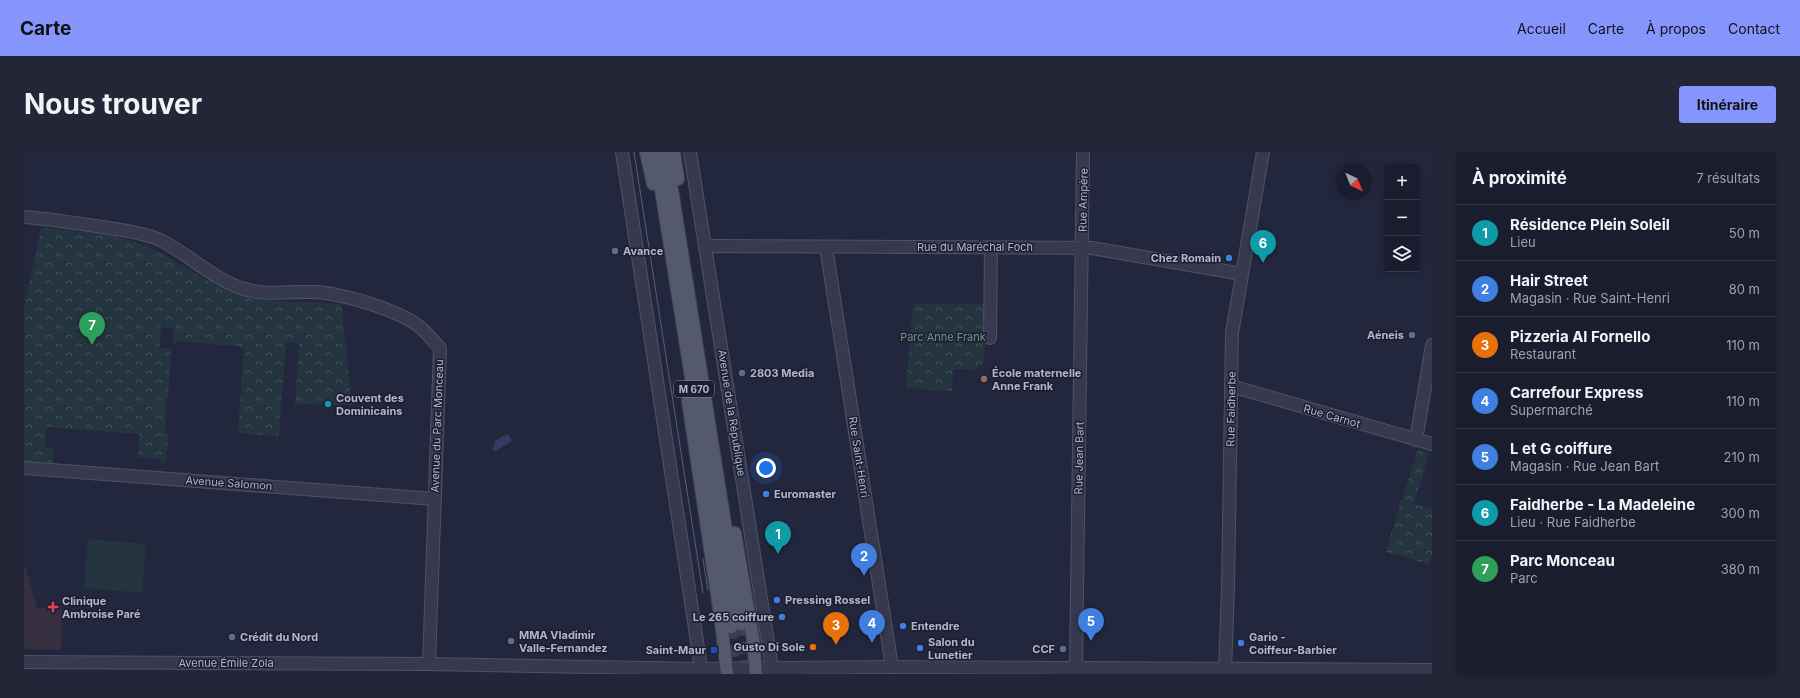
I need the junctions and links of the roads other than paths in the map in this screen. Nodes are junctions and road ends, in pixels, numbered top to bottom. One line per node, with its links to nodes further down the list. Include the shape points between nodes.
1 (622, 152): 33 (street)
2 (646, 152): 9 (main road, via 652,182)
3 (655, 152): 9 (main road, M 670)
4 (666, 152): 16 (main road, M 670)
5 (674, 152): 16 (main road, via 691,258)
6 (690, 152): 11 (street, Avenue de la République)
7 (1083, 152): 14 (street, Rue Ampère)
8 (1263, 152): 15 (street, Rue Faidherbe)
9 (665, 216): 17 (main road, M 670)
10 (24, 217): 25 (street, Avenue du Parc Monceau, via 134,232 158,240 217,276 244,289 274,294 313,292 342,296 388,310 420,328 440,348)
11 (705, 246): 12 (street, Rue du Maréchal Foch); 36 (street, Avenue de la République)
12 (826, 246): 13 (street, Rue du Maréchal Foch); 28 (street, Rue Saint-Henri)
13 (991, 248): 14 (street, Rue du Maréchal Foch); 18 (street)
14 (1082, 248): 15 (street, Rue du Maréchal Foch); 30 (street, Rue Jean Bart)
15 (1242, 274): 21 (street, Rue Faidherbe, via 1232,333)
16 (692, 315): 20 (main road, M 670)
17 (684, 330): 20 (main road, M 670, via 736,626); 34 (main road, via 690,419)
18 (990, 338)
19 (1432, 345): 22 (street)
20 (703, 383): 35 (main road, via 722,452 752,634)
21 (1231, 386): 22 (street, Rue Carnot); 31 (street, Rue Faidherbe)
22 (1416, 440): 23 (street, Rue Carnot)
23 (1432, 444)
24 (24, 468): 25 (street, Avenue Salomon)
25 (435, 499): 27 (street, Avenue du Parc Monceau)
26 (24, 662): 29 (street, Avenue Émile Zola)
27 (429, 664): 29 (street, Avenue Émile Zola); 33 (street, Avenue Émile Zola)
28 (892, 667): 30 (street, Avenue Émile Zola); 36 (street, Avenue Émile Zola)
29 (205, 668)
30 (1076, 668): 37 (street, Avenue Émile Zola)
31 (1225, 669): 32 (street, Avenue Émile Zola); 37 (street, Avenue Émile Zola)
32 (1432, 670)
33 (702, 671): 34 (street, Avenue Émile Zola)
34 (727, 671): 35 (street, Avenue Émile Zola)
35 (755, 671): 36 (street, Avenue Émile Zola)
36 (773, 671)
37 (1133, 671)

